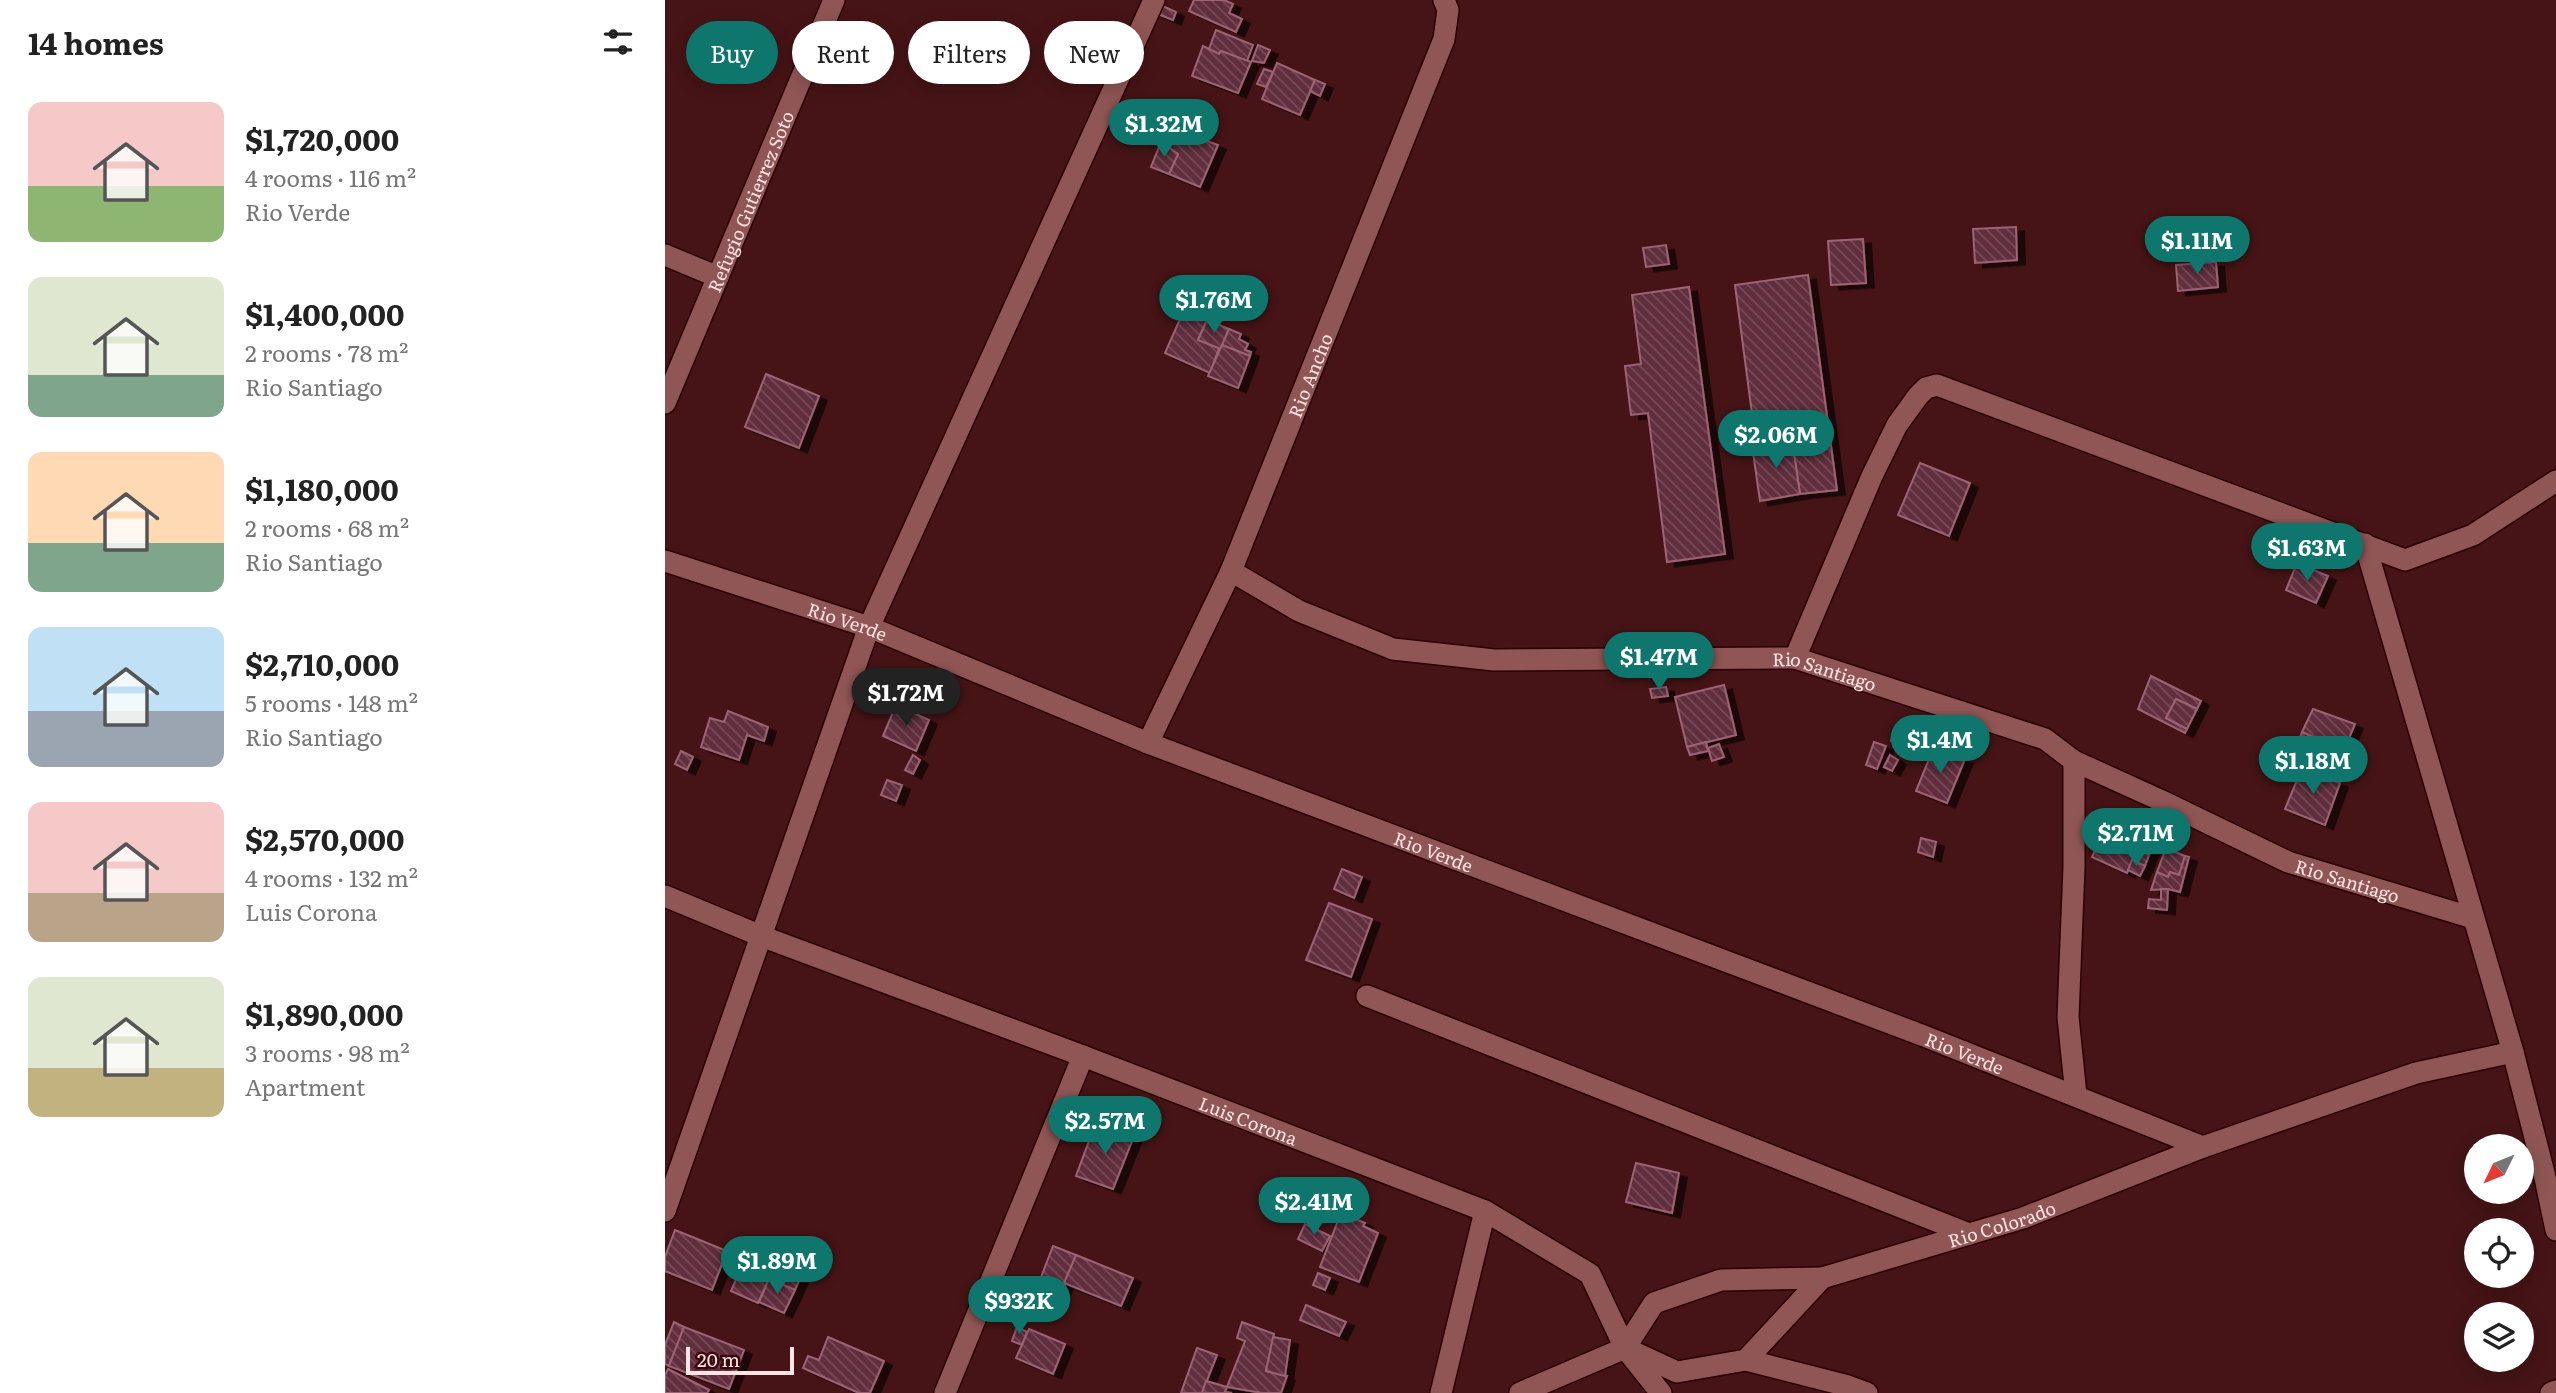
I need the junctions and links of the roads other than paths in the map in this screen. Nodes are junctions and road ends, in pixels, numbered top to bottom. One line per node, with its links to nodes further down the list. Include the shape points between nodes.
1 (834, 0): 5 (street, Refugio Gutierrez Soto)
2 (1154, 0): 11 (street)
3 (1444, 0): 10 (street, Rio Ancho, via 1448,10 1444,39)
4 (665, 255): 5 (street)
5 (718, 277): 6 (street, Refugio Gutierrez Soto)
6 (665, 402)
7 (2556, 481): 8 (street, via 2473,536 2405,560)
8 (2365, 544): 12 (street, via 1937,385 1918,396 1897,425); 16 (street)
9 (665, 561): 11 (street, Rio Verde)
10 (1231, 571): 12 (street, Rio Santiago, via 1299,611 1393,649 1494,660); 13 (street, Rio Ancho)
11 (869, 627): 13 (street, Rio Verde); 17 (street)
12 (1795, 657): 14 (street, Rio Santiago, via 2045,739)
13 (1148, 743): 21 (street, Rio Verde)
14 (2074, 761): 16 (street, Rio Santiago, via 2288,862); 21 (street, via 2068,1017)
15 (665, 895): 17 (street, Luis Corona)
16 (2473, 918): 19 (street)
17 (761, 936): 20 (street, Luis Corona); 23 (street)
18 (1367, 996): 26 (street)
19 (2514, 1052): 22 (street, Rio Colorado, via 2416,1073); 25 (street)
20 (1083, 1056): 24 (street, Luis Corona); 30 (street)
21 (2076, 1096): 22 (street, Rio Verde)
22 (2203, 1147): 26 (street, Rio Colorado)
23 (665, 1211)
24 (1485, 1211): 28 (street, Luis Corona, via 1590,1274); 31 (street)
25 (2556, 1230)
26 (1969, 1234): 27 (street, Rio Colorado)
27 (1822, 1278): 28 (street, via 1721,1280 1654,1303); 29 (street)
28 (1625, 1348): 29 (street, via 1677,1372); 32 (street); 33 (street, Luis Corona)
29 (1746, 1360): 34 (street)
30 (945, 1393)
31 (1441, 1393)
32 (1520, 1393)
33 (1661, 1393)
34 (1867, 1393)

